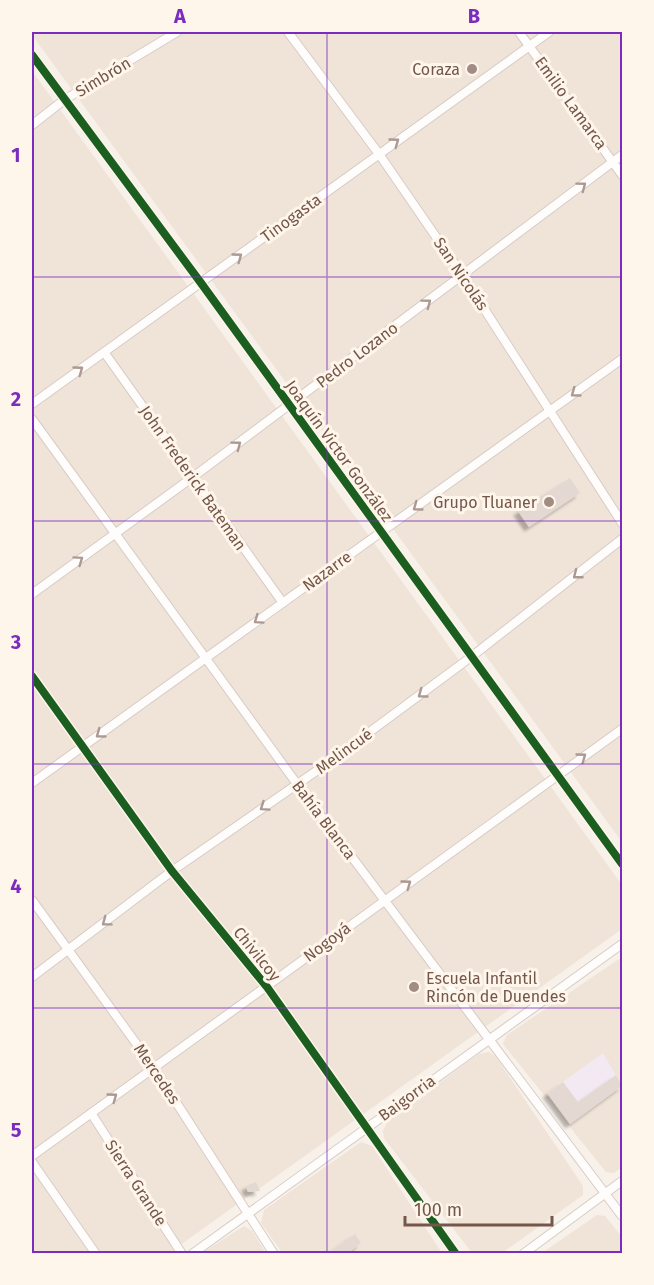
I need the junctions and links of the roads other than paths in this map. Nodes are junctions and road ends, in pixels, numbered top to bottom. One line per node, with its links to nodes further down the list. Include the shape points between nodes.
1 (177, 32): 7 (street, Simbrón)
2 (288, 32): 9 (street, San Nicolás)
3 (519, 32): 5 (street, Emilio Lamarca)
4 (549, 32): 5 (street, Tinogasta)
5 (529, 46): 9 (street, Tinogasta, one-way to 5); 11 (street, Emilio Lamarca)
6 (32, 55): 7 (street, Joaquín Victor González)
7 (64, 100): 8 (street, Simbrón); 14 (street, Joaquín Victor González)
8 (32, 125)
9 (379, 154): 13 (street, San Nicolás); 14 (street, Tinogasta, one-way to 9)
10 (622, 155): 11 (street, Pedro Lozano)
11 (614, 162): 12 (street, Emilio Lamarca); 13 (street, Pedro Lozano, one-way to 11)
12 (622, 175)
13 (463, 276): 18 (street, Pedro Lozano, one-way to 13); 19 (street, San Nicolás)
14 (201, 284): 15 (street, Tinogasta); 18 (street, Joaquín Victor González)
15 (104, 352): 17 (street, Tinogasta, one-way to 15); 21 (street, John Frederick Bateman)
16 (622, 359): 19 (street, Nazarre, one-way to 19)
17 (32, 404)
18 (290, 405): 21 (street, Pedro Lozano, one-way to 18); 23 (street, Joaquín Victor González)
19 (550, 411): 22 (street, San Nicolás); 23 (street, Nazarre, one-way to 23)
20 (32, 419): 24 (street, Bahía Blanca)
21 (193, 477): 24 (street, Pedro Lozano); 27 (street, John Frederick Bateman)
22 (622, 523)
23 (382, 532): 27 (street, Nazarre); 29 (street, Joaquín Victor González)
24 (116, 534): 26 (street, Pedro Lozano, one-way to 24); 28 (street, Bahía Blanca)
25 (622, 539): 29 (street, Melincué, one-way to 29)
26 (32, 594)
27 (282, 603): 28 (street, Nazarre, one-way to 28)
28 (206, 657): 32 (street, Nazarre, one-way to 32); 35 (street, Bahía Blanca)
29 (471, 657): 33 (street, Joaquín Victor González); 35 (street, Melincué, one-way to 35)
30 (32, 676): 32 (street, Chivilcoy)
31 (622, 729): 33 (street, Nogoyá, one-way to 31)
32 (84, 746): 34 (street, Nazarre); 37 (street, Chivilcoy)
33 (557, 776): 36 (street, Joaquín Victor González); 38 (street, Nogoyá, one-way to 33)
34 (32, 783)
35 (297, 784): 37 (street, Melincué, one-way to 37); 38 (street, Bahía Blanca)
36 (622, 864)
37 (172, 871): 41 (street, Melincué, one-way to 41); 43 (street, Chivilcoy)
38 (385, 899): 43 (street, Nogoyá); 44 (street, Bahía Blanca)
39 (32, 900): 41 (street, Mercedes)
40 (622, 944): 44 (street, Baigorria)
41 (68, 950): 42 (street, Melincué); 45 (street, Mercedes)
42 (32, 977)
43 (267, 987): 45 (street, Nogoyá); 47 (street, Chivilcoy)
44 (489, 1038): 47 (street, Baigorria); 51 (street, Bahía Blanca)
45 (154, 1068): 46 (street, Nogoyá, one-way to 45); 52 (street, Mercedes)
46 (91, 1113): 48 (street, Nogoyá); 55 (street, Sierra Grande)
47 (367, 1126): 52 (street, Baigorria); 58 (street, Chivilcoy)
48 (32, 1156)
49 (32, 1162): 54 (street)
50 (622, 1181): 51 (street)
51 (605, 1193): 53 (street, Bahía Blanca); 59 (street)
52 (248, 1214): 56 (street, Baigorria); 57 (street, Mercedes)
53 (622, 1216)
54 (96, 1254)
55 (182, 1254)
56 (192, 1254)
57 (274, 1254)
58 (456, 1254)
59 (523, 1254)

